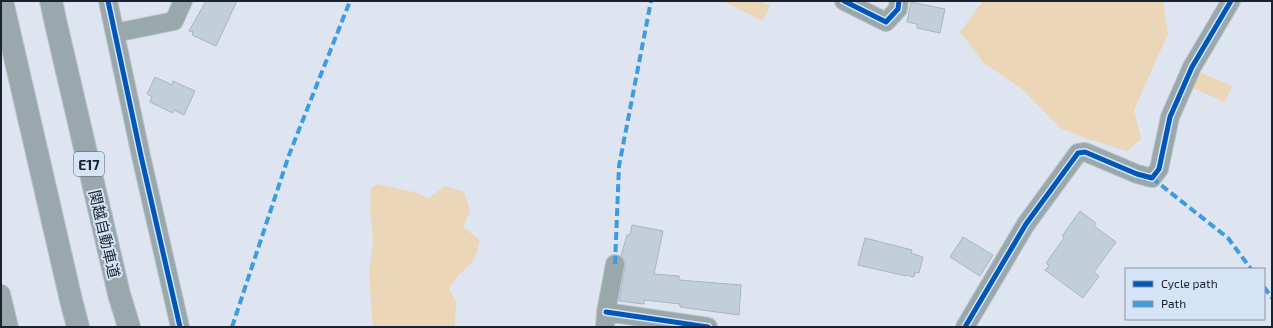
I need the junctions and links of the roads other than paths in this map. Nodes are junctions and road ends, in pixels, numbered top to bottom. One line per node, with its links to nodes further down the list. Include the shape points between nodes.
1 (2, 1): 14 (highway)
2 (51, 1): 15 (highway, 関越自動車道 / E17)
3 (108, 1): 8 (street)
4 (183, 1): 8 (street, via 174,21)
5 (844, 1): 6 (street, via 886,22 898,9)
6 (899, 1)
7 (1231, 1): 18 (street, via 1189,74 1170,117 1159,169 1152,178 1085,152 1078,153 1026,224)
8 (115, 33): 16 (street, via 140,156)
9 (615, 264): 11 (street)
10 (1, 294): 13 (street)
11 (605, 320): 12 (street)
12 (657, 323): 17 (street)
13 (9, 327)
14 (78, 327)
15 (128, 327)
16 (180, 327)
17 (708, 327)
18 (965, 327)

